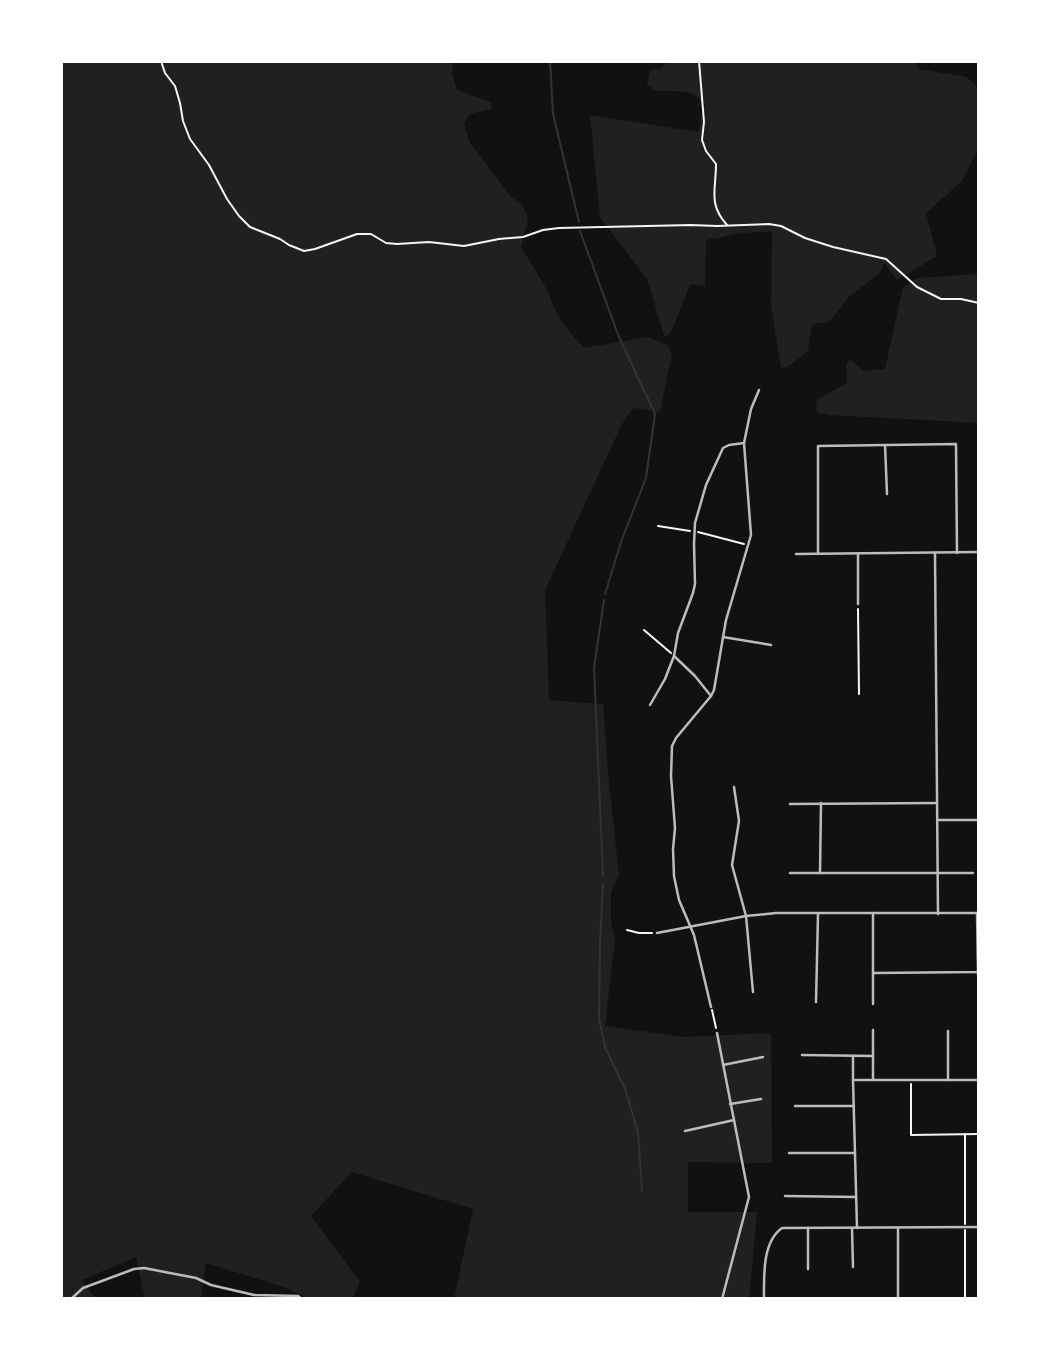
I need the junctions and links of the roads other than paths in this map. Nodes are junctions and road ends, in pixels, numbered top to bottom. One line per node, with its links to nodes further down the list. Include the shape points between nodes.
1 (758, 390): 2 (street)
2 (744, 443): 12 (street, via 751,535); 14 (street, via 723,448 698,510 695,584)
3 (886, 445): 4 (street); 7 (street, via 956,444); 9 (street, via 818,446)
4 (887, 494)
5 (979, 552): 7 (street)
6 (935, 553): 7 (street); 10 (street); 19 (street)
7 (957, 553)
8 (796, 554): 9 (street)
9 (818, 554): 10 (street)
10 (858, 554): 11 (street)
11 (858, 604)
12 (723, 637): 13 (street); 15 (street)
13 (771, 645)
14 (674, 656): 15 (street); 16 (street)
15 (711, 696): 32 (street, via 672,746 674,876)
16 (650, 705)
17 (733, 787): 31 (street, via 739,821 732,865)
18 (821, 803): 19 (street); 20 (street); 24 (street)
19 (937, 803): 21 (street)
20 (790, 804)
21 (938, 820): 22 (street); 25 (street)
22 (979, 820)
23 (790, 873): 24 (street)
24 (820, 873): 25 (street)
25 (938, 873): 26 (street); 29 (street)
26 (973, 873)
27 (873, 913): 28 (street); 29 (street); 35 (street)
28 (818, 914): 31 (street); 38 (street)
29 (938, 914): 30 (street)
30 (978, 914): 34 (street)
31 (746, 916): 32 (street); 36 (street)
32 (689, 927): 33 (street); 40 (street)
33 (657, 933)
34 (978, 972): 35 (street); 37 (street)
35 (873, 973): 39 (street)
36 (753, 992)
37 (979, 998)
38 (816, 1002)
39 (873, 1004)
40 (711, 1007)
41 (873, 1030): 46 (street)
42 (948, 1031): 51 (street)
43 (717, 1033): 48 (street)
44 (802, 1055): 45 (street)
45 (853, 1056): 46 (street); 50 (street)
46 (873, 1056): 49 (street)
47 (763, 1057): 48 (street)
48 (723, 1065): 54 (street)
49 (873, 1079): 50 (street); 51 (street)
50 (853, 1080): 55 (street)
51 (948, 1080): 52 (street)
52 (979, 1080)
53 (761, 1099): 54 (street)
54 (730, 1104): 57 (street)
55 (854, 1105): 56 (street); 60 (street)
56 (794, 1106)
57 (734, 1120): 58 (street); 71 (street, via 749,1197)
58 (685, 1131)
59 (789, 1153): 60 (street)
60 (855, 1153): 62 (street)
61 (785, 1196): 62 (street)
62 (856, 1196): 65 (street)
63 (979, 1227): 66 (street)
64 (808, 1228): 65 (street); 68 (street); 72 (street, via 782,1228 773,1236 764,1266)
65 (854, 1228): 66 (street); 67 (street)
66 (898, 1228): 73 (street)
67 (853, 1268)
68 (808, 1269)
69 (71, 1299): 70 (street, via 83,1288 144,1268 254,1295)
70 (302, 1299)
71 (722, 1299)
72 (764, 1299)
73 (898, 1299)

